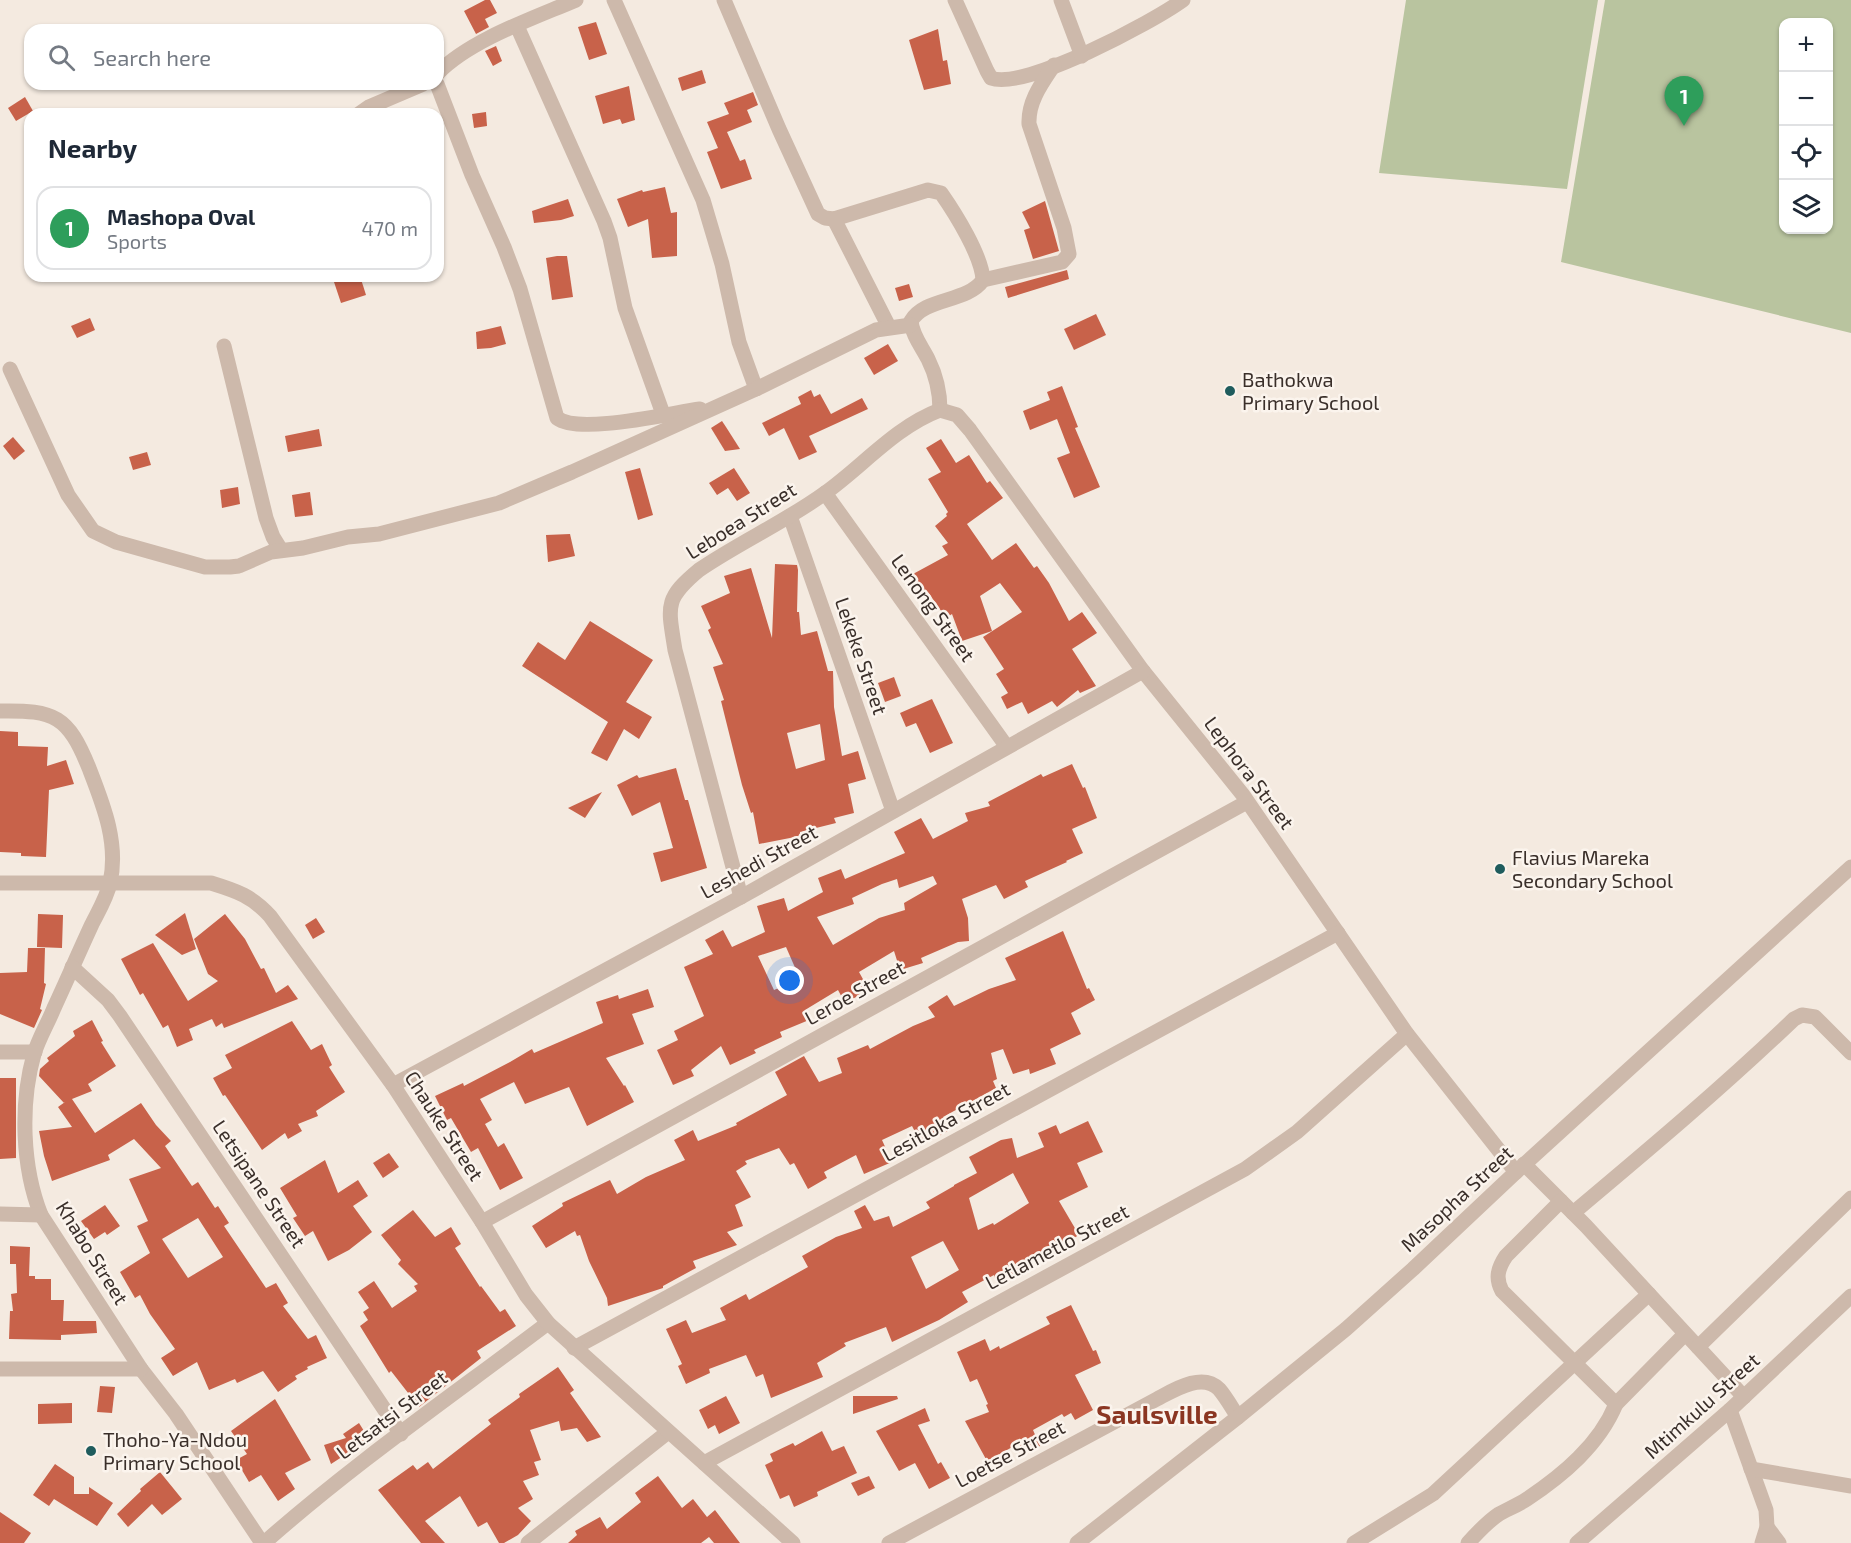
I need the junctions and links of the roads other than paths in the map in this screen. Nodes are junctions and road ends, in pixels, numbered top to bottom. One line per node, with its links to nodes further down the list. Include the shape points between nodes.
1 (576, 0): 7 (street)
2 (614, 0): 20 (street, via 703,200 739,342)
3 (724, 0): 14 (street, via 814,208 825,218)
4 (955, 0): 9 (street, via 991,78 1016,78)
5 (1061, 0): 8 (street)
6 (1183, 0): 8 (street, via 1159,17)
7 (517, 26): 10 (street); 23 (street, via 604,221 625,308)
8 (1082, 56): 9 (street)
9 (1054, 65): 15 (street, via 1028,116 1070,254 1062,262)
10 (444, 68)
11 (409, 90): 13 (street)
12 (439, 90): 23 (street, via 520,289 557,418 570,424 593,425)
13 (368, 108)
14 (834, 219): 15 (street, via 919,192 941,193 981,267); 17 (street)
15 (983, 280): 16 (street, via 974,289 917,312)
16 (911, 325): 17 (street); 22 (street, via 934,376)
17 (889, 327): 20 (street, via 865,334)
18 (224, 346): 26 (street, via 266,518)
19 (10, 369): 26 (street, via 68,495 93,531 116,542 205,567 239,566)
20 (756, 389): 21 (street)
21 (717, 406): 23 (street); 26 (street, via 499,503 379,534)
22 (940, 410): 24 (street, Leboea Street, via 890,440); 27 (street, Lephora Street, via 957,415 970,430)
23 (663, 414)
24 (825, 493): 25 (street, Leboea Street); 29 (street, Lenong Street)
25 (790, 516): 31 (street, Lekeke Street); 35 (street, Leboea Street, via 699,570 681,585 671,601 675,650)
26 (281, 550)
27 (1143, 671): 29 (street, Leshedi Street); 30 (street, Lephora Street)
28 (0, 711): 34 (street, via 51,715 75,737 108,822 112,849)
29 (1007, 747): 31 (street, Leshedi Street)
30 (1247, 802): 36 (street, Lephora Street); 49 (street, Leroe Street)
31 (893, 811): 35 (street, Leshedi Street)
32 (1851, 867): 43 (street, Masopha Street)
33 (0, 883): 34 (street, Chauke Street)
34 (110, 884): 37 (street, Khabo Street); 42 (street, Chauke Street, via 211,884 238,891 258,902)
35 (741, 897): 42 (street, Leshedi Street)
36 (1338, 933): 38 (street, Lephora Street); 55 (street, Lesitloka Street)
37 (72, 967): 40 (street, Khabo Street); 64 (street, Letsipane Street, via 120,1016)
38 (1407, 1034): 43 (street, Lephora Street); 65 (street, Letlametlo Street, via 1297,1132 1245,1169)
39 (0, 1052): 40 (street)
40 (34, 1052): 48 (street, Khabo Street, via 26,1110 27,1166)
41 (1851, 1053): 46 (street, via 1815,1017 1802,1015 1794,1019 1687,1117)
42 (393, 1086): 49 (street, Chauke Street)
43 (1520, 1168): 45 (street, Lephora Street); 62 (street, Masopha Street, via 1346,1329)
44 (1851, 1198): 54 (street)
45 (1561, 1201): 46 (street, Lephora Street); 56 (street, via 1506,1256 1500,1265 1498,1283)
46 (1573, 1213): 50 (street, Lephora Street)
47 (0, 1214): 48 (street)
48 (41, 1215): 57 (street, Khabo Street)
49 (482, 1222): 52 (street, Chauke Street, via 526,1295)
50 (1648, 1294): 53 (street, Lephora Street); 56 (street)
51 (1851, 1296): 59 (street, Mtimkulu Street)
52 (548, 1323): 55 (street, Chauke Street); 64 (street, Letsatsi Street)
53 (1686, 1334): 54 (street, Lephora Street); 60 (street)
54 (1698, 1347): 59 (street, Lephora Street)
55 (574, 1348): 63 (street, Chauke Street)
56 (1574, 1362): 60 (street); 74 (street, via 1433,1494)
57 (141, 1368): 58 (street); 70 (street, Khabo Street)
58 (0, 1369)
59 (1744, 1397): 61 (street, Mtimkulu Street)
60 (1616, 1404): 75 (street, via 1584,1452 1560,1475 1489,1521)
61 (1730, 1410): 66 (street); 76 (street, Mtimkulu Street)
62 (1238, 1417): 72 (street, Loetse Street, via 1214,1384 1193,1383); 73 (street, Masopha Street)
63 (668, 1432): 65 (street, Chauke Street); 71 (street)
64 (401, 1434): 70 (street, Letsatsi Street)
65 (704, 1463): 69 (street, Chauke Street)
66 (1751, 1469): 67 (street); 68 (street, via 1766,1510)
67 (1851, 1486)
68 (1767, 1527): 77 (street); 78 (street)
69 (787, 1542)
70 (263, 1543)
71 (528, 1543)
72 (890, 1543)
73 (1077, 1543)
74 (1354, 1543)
75 (1468, 1543)
76 (1577, 1543)
77 (1762, 1543)
78 (1779, 1543)

